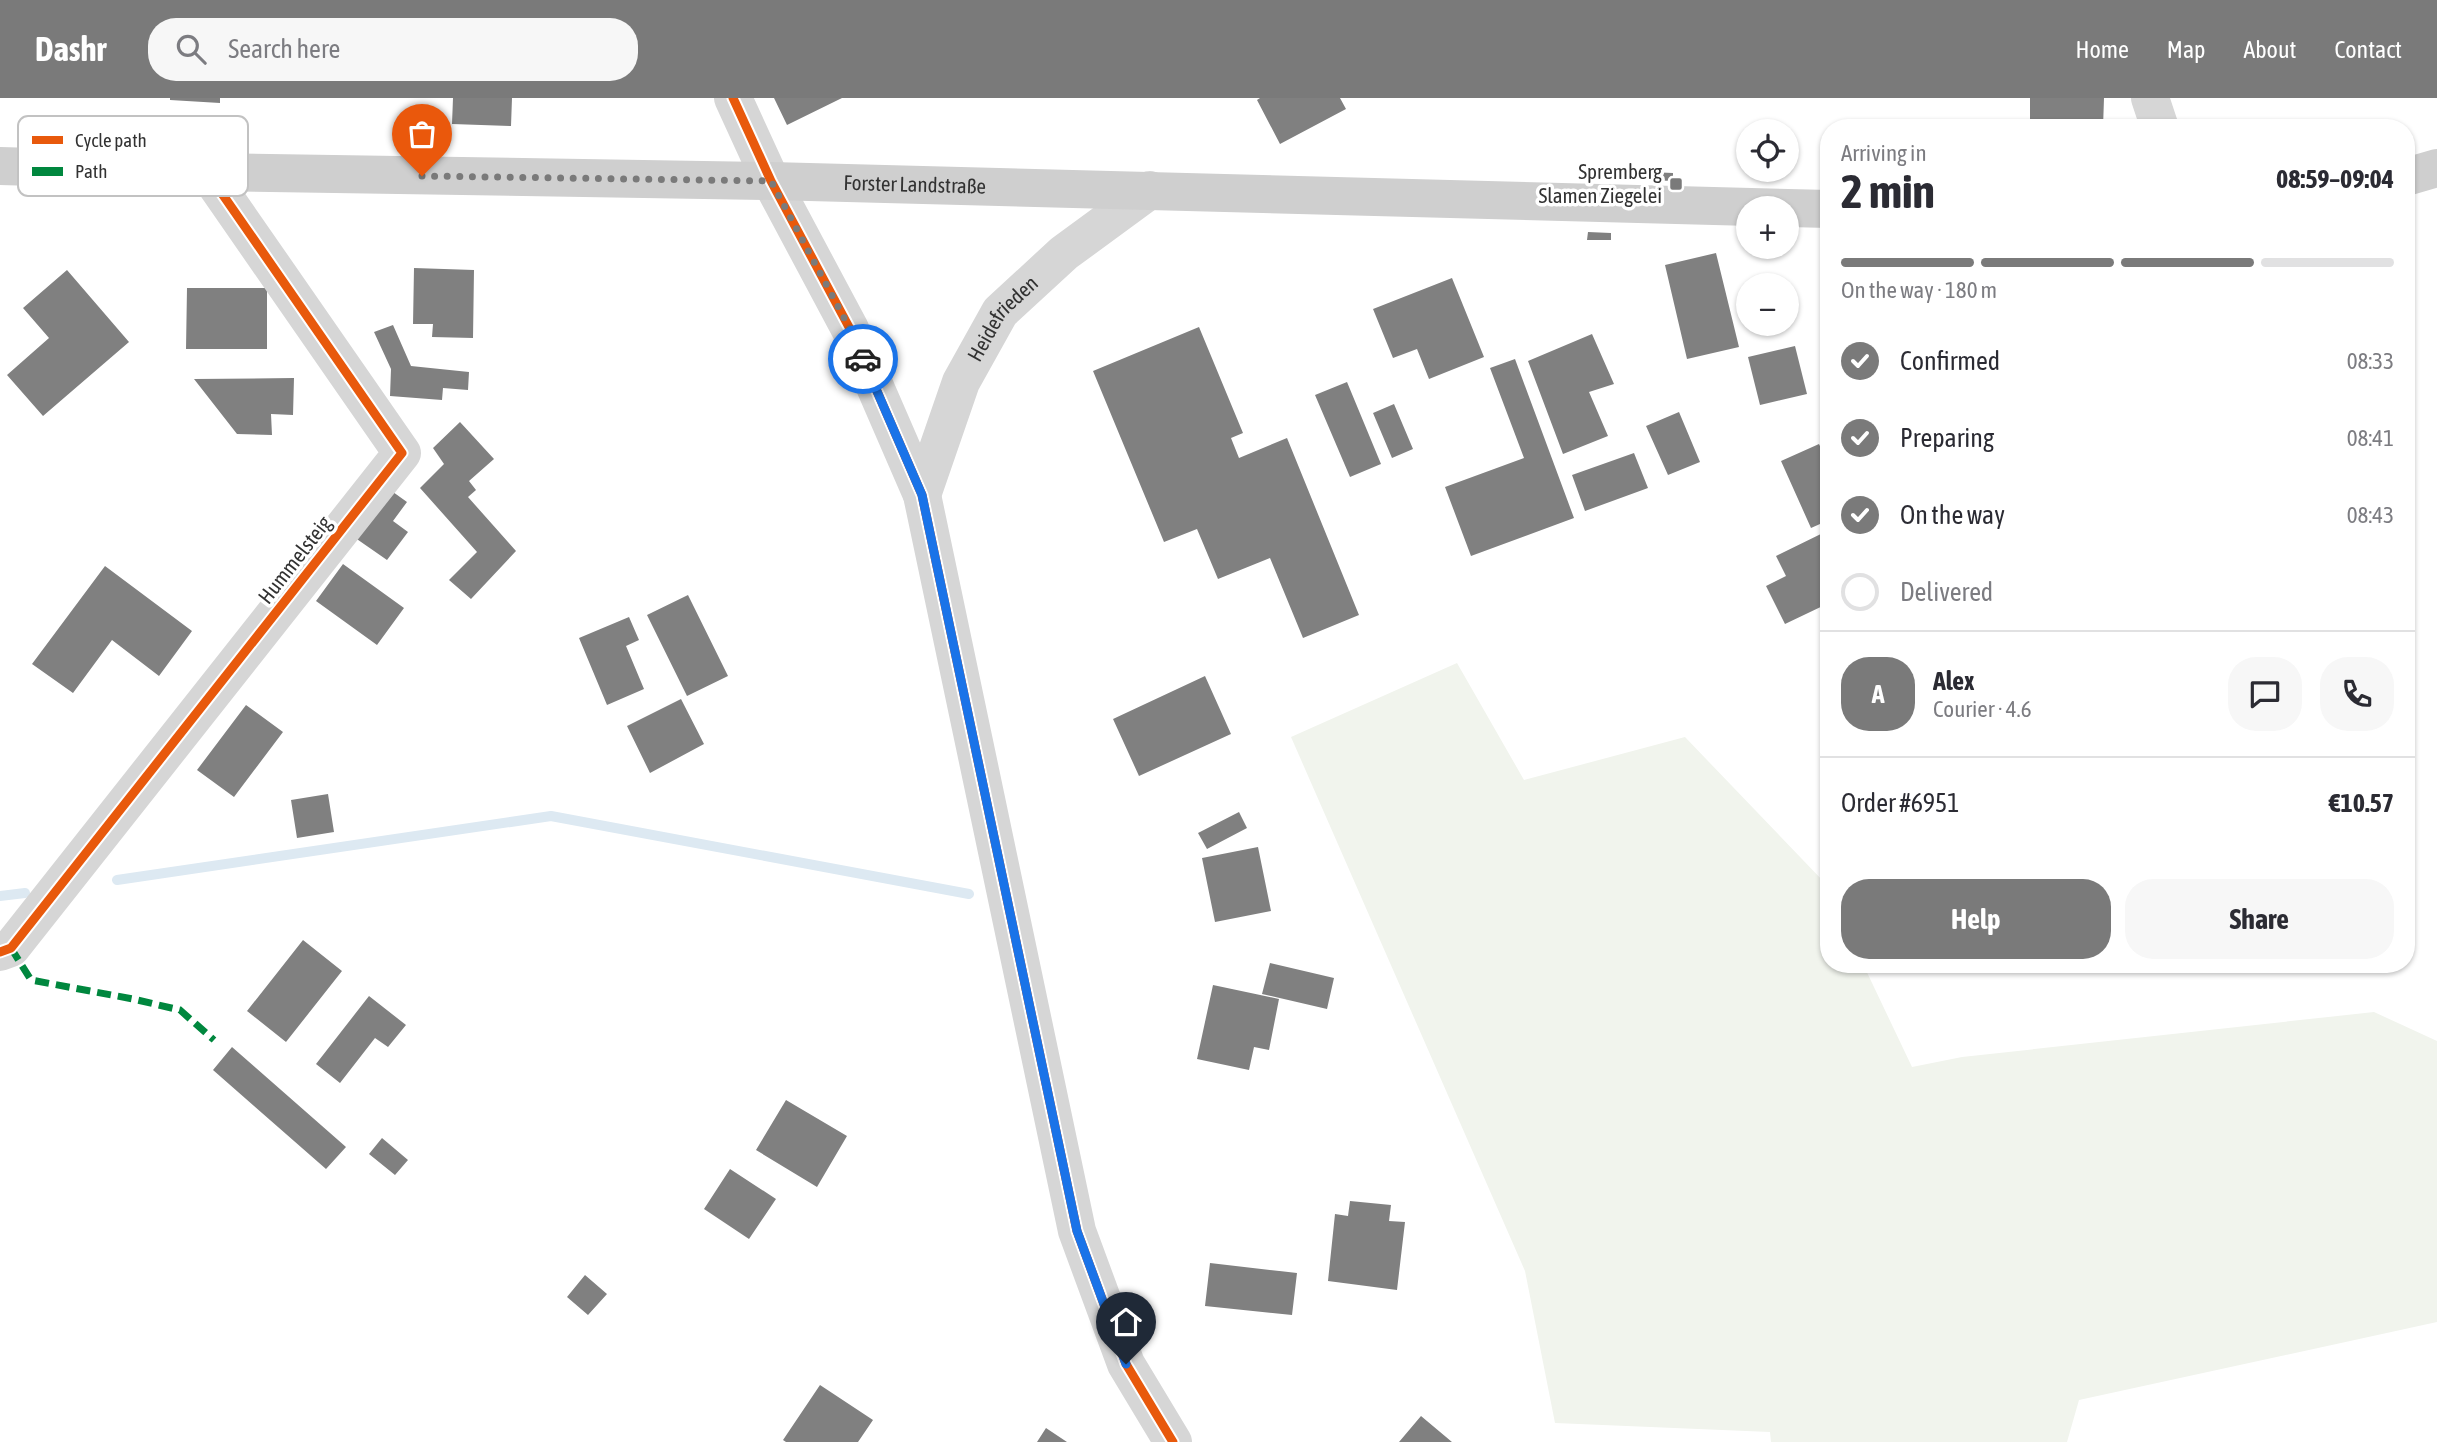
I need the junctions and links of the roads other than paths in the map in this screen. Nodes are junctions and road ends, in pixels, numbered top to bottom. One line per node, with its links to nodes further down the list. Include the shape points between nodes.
1 (733, 98): 9 (street)
2 (2150, 98): 3 (street)
3 (2157, 119)
4 (0, 166): 5 (main road, Forster Landstraße)
5 (18, 167)
6 (2437, 168): 8 (main road)
7 (248, 173): 9 (main road, Forster Landstraße)
8 (2415, 174)
9 (771, 181): 10 (main road, Forster Landstraße); 13 (street, via 850,329)
10 (1150, 190): 12 (main road, Forster Landstraße); 13 (street, Heidefrieden, via 1064,253 1000,312 961,382)
11 (224, 196): 14 (street, Hummelsteig, via 402,453 11,948)
12 (1820, 209)
13 (922, 495): 15 (street, via 1077,1231 1126,1364)
14 (0, 952)
15 (1173, 1442)

